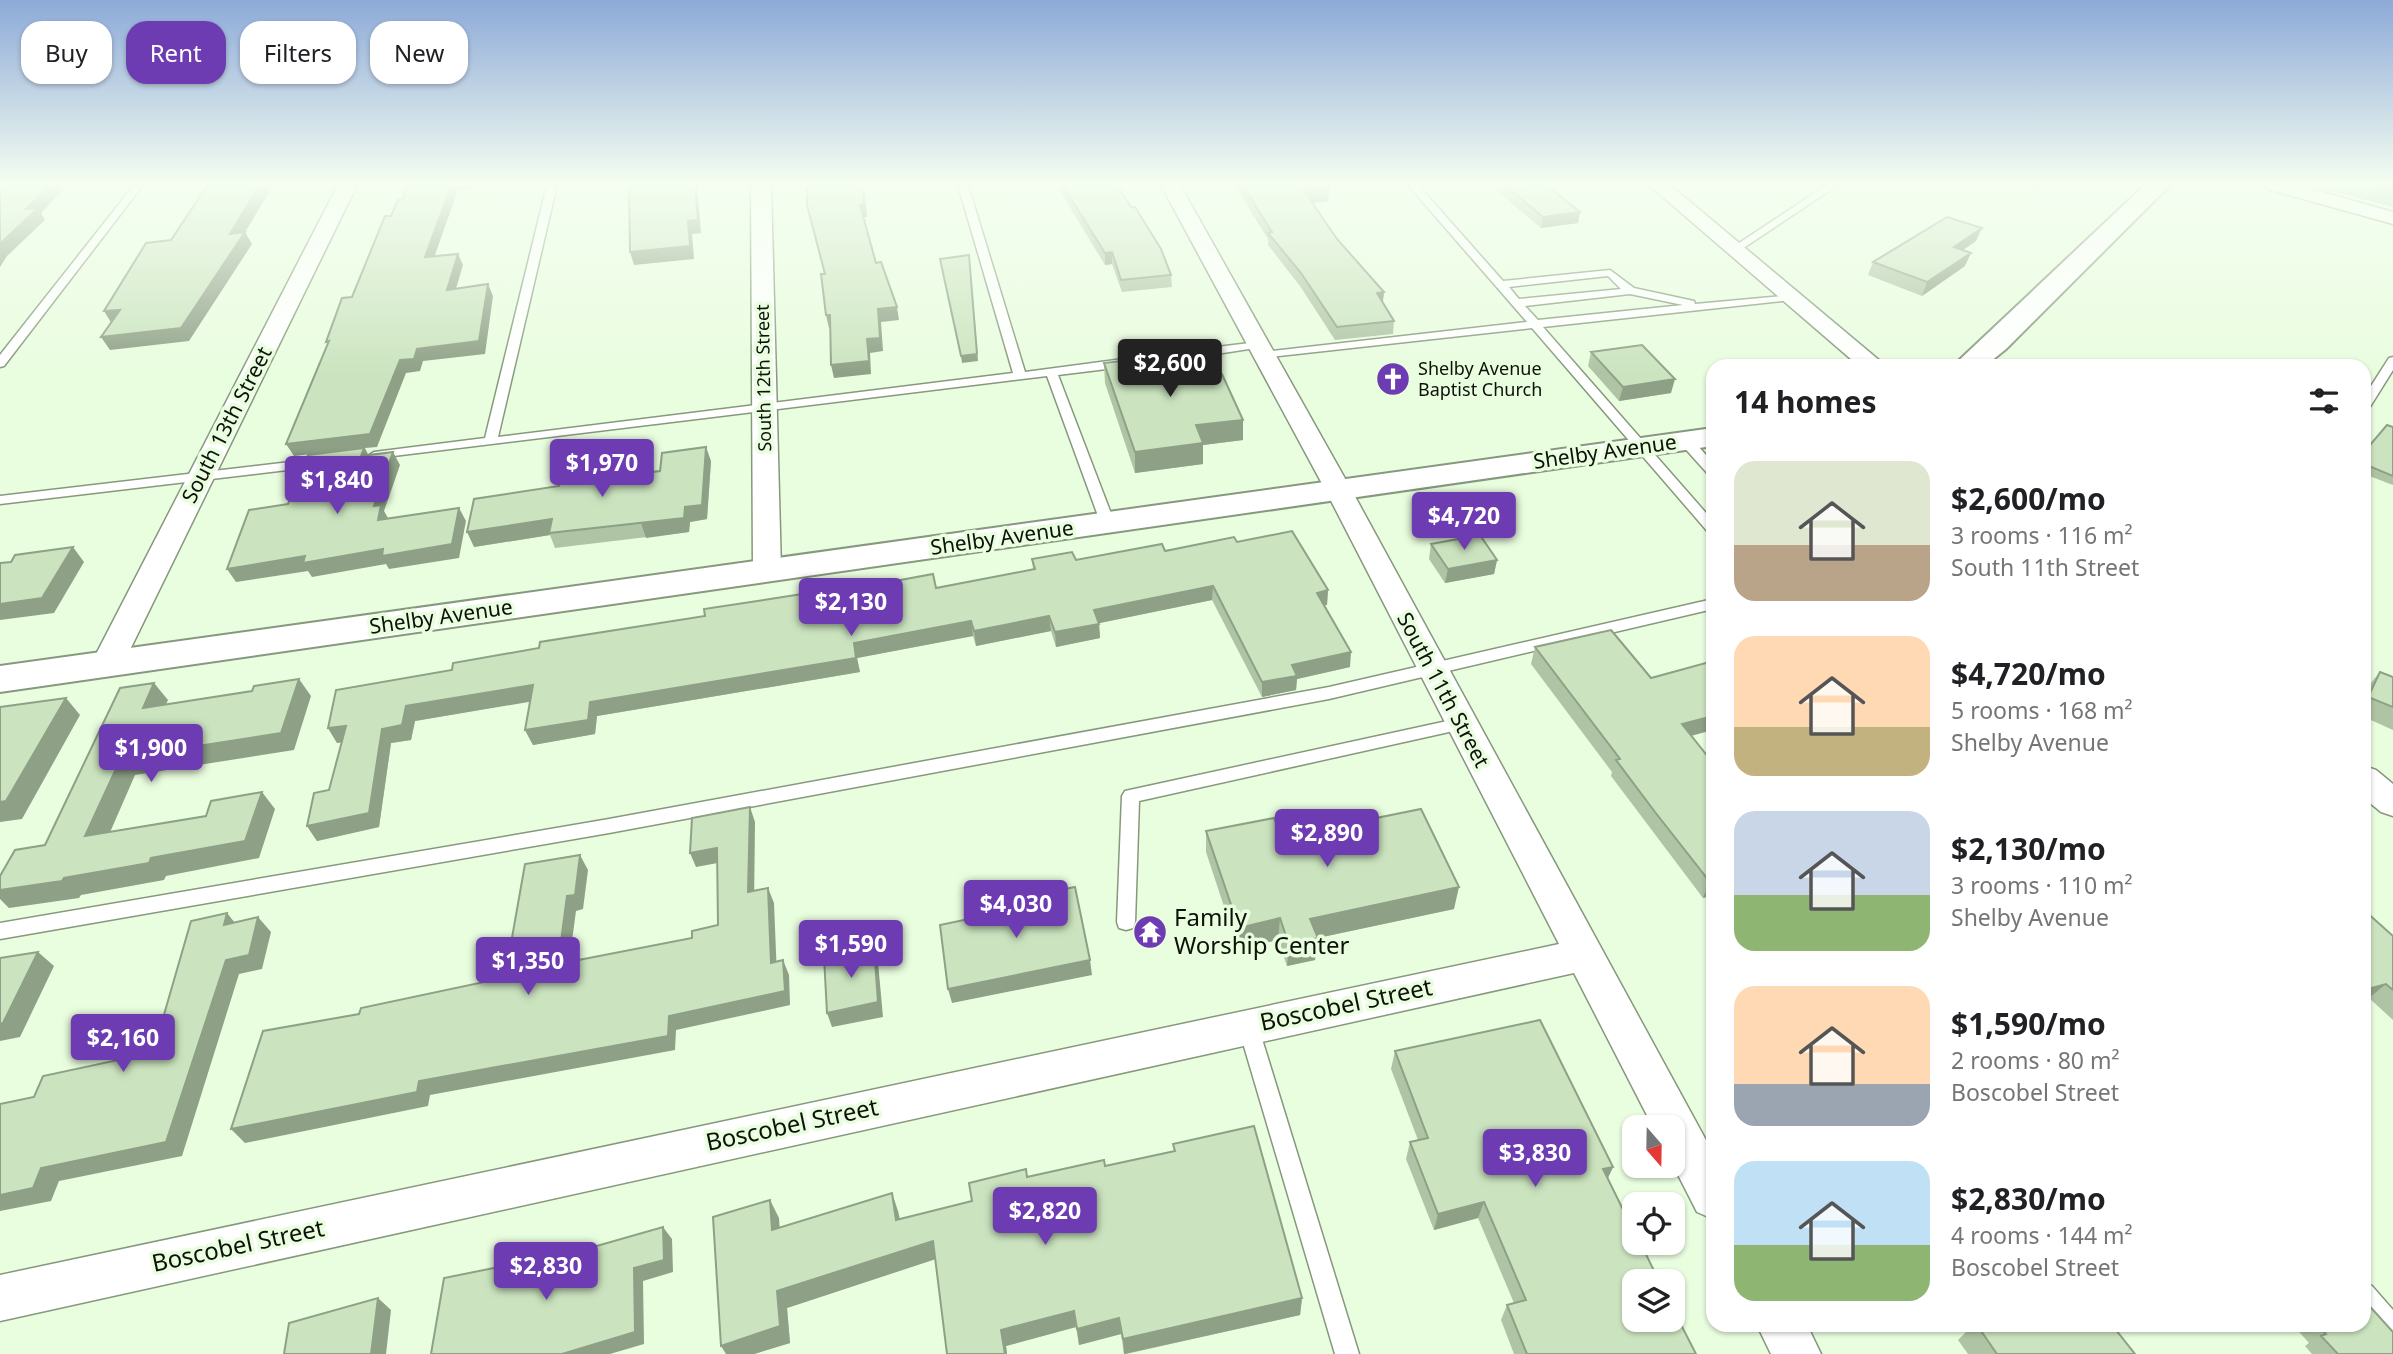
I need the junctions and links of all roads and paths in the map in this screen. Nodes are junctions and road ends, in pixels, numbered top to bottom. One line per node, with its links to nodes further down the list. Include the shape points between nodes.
1 (90, 248): 22 (lane)
2 (317, 248): 30 (street, South 13th Street)
3 (537, 248): 28 (lane)
4 (762, 248): 26 (street, South 12th Street)
5 (981, 248): 24 (lane)
6 (1205, 248): 16 (street, South 11th Street)
7 (1468, 248): 10 (lane)
8 (2094, 248): 19 (street)
9 (1735, 249): 12 (street)
10 (1501, 285): 11 (lane, via 1610,273); 13 (lane)
11 (1630, 291): 13 (lane); 14 (lane)
12 (1791, 297): 14 (lane); 18 (street)
13 (1517, 303): 15 (lane)
14 (1706, 306): 15 (lane)
15 (1535, 324): 16 (lane); 29 (lane)
16 (1261, 350): 17 (lane); 31 (street, South 11th Street)
17 (1168, 357)
18 (1866, 359)
19 (1976, 359)
20 (1142, 360): 23 (lane)
21 (2393, 360): 25 (lane)
22 (0, 363)
23 (1051, 372): 24 (lane); 34 (lane)
24 (1020, 376): 26 (lane)
25 (2371, 396)
26 (765, 408): 28 (lane); 35 (street, South 12th Street)
27 (1700, 439): 29 (street, Shelby Avenue)
28 (491, 441): 30 (lane)
29 (1642, 447): 31 (street, Shelby Avenue); 33 (lane)
30 (201, 477): 32 (lane); 37 (street, South 13th Street)
31 (1339, 491): 34 (street, Shelby Avenue); 38 (street, South 11th Street)
32 (0, 500)
33 (1706, 521)
34 (1108, 524): 35 (street, Shelby Avenue)
35 (767, 571): 37 (street, Shelby Avenue)
36 (1706, 606): 38 (lane)
37 (107, 664): 39 (street, Shelby Avenue)
38 (1433, 671): 40 (street, South 11th Street); 44 (lane, via 623,824)
39 (0, 679)
40 (1461, 724): 43 (lane, via 1131,796); 45 (street, South 11th Street)
41 (2371, 785): 42 (street)
42 (2393, 803)
43 (1126, 922)
44 (0, 931)
45 (1584, 955): 46 (street, Boscobel Street); 47 (street, South 11th Street)
46 (1248, 1026): 48 (street, Boscobel Street); 52 (lane)
47 (1706, 1184)
48 (0, 1298)
49 (2371, 1302): 50 (lane)
50 (2393, 1328)
51 (1786, 1332): 53 (street)
52 (1347, 1354)
53 (1797, 1354)

